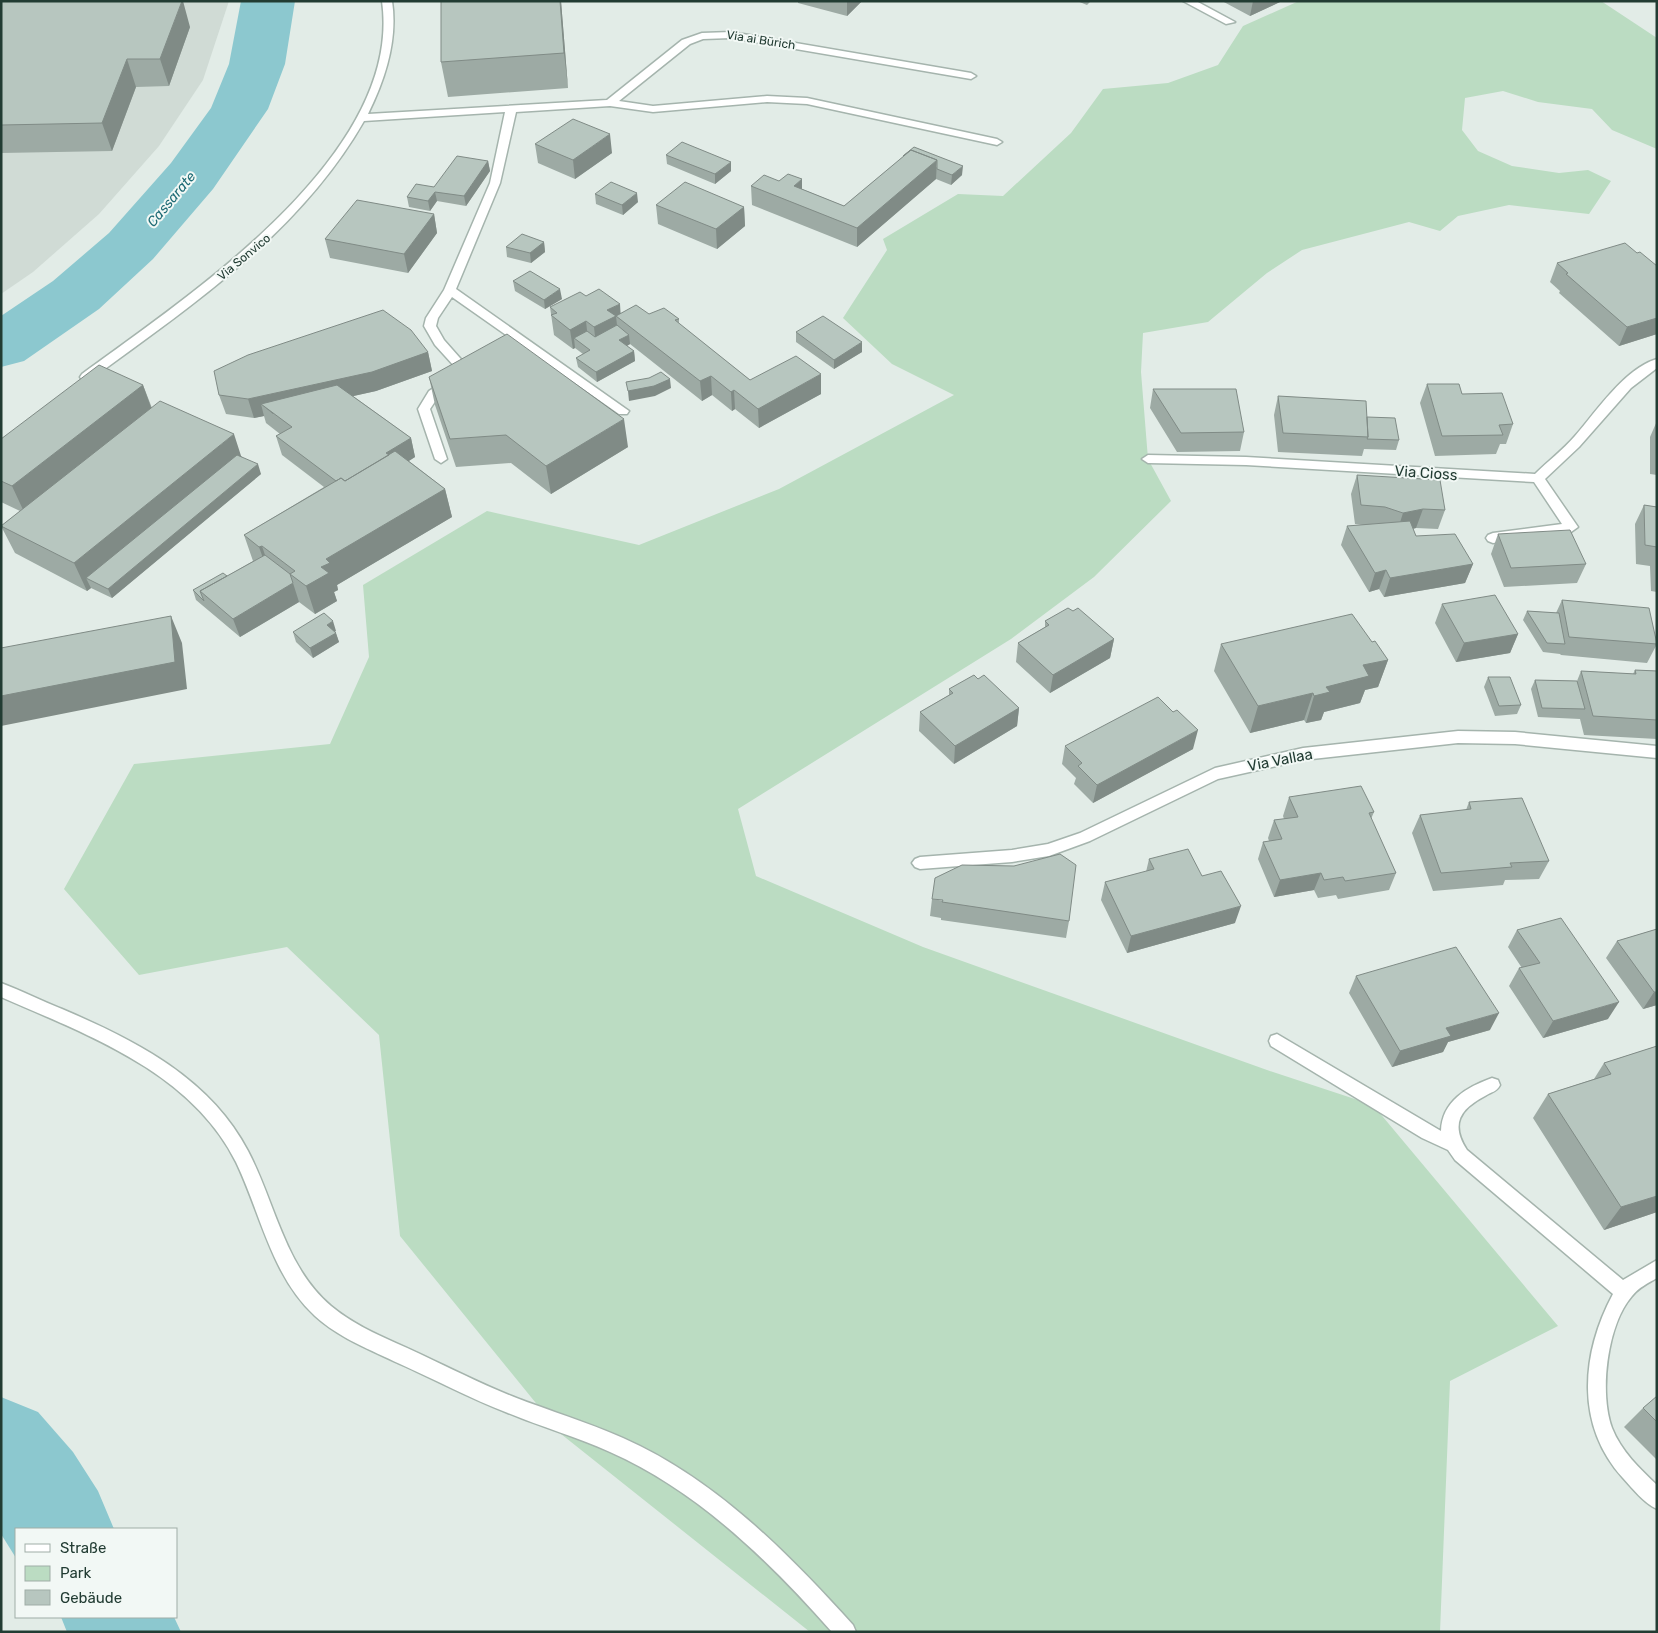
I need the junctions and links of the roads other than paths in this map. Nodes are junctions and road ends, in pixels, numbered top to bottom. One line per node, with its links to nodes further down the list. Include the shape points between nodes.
1 (388, 1): 7 (street, Via Sonvico, via 386,50)
2 (1188, 1): 3 (street)
3 (1230, 22)
4 (971, 76): 5 (street, Via ai Bürich, via 731,34 710,34 686,42)
5 (610, 103): 6 (street); 8 (street, via 653,109 767,99 807,101)
6 (511, 110): 7 (street); 9 (street, via 495,183)
7 (362, 118): 11 (street, Via Sonvico, via 318,181 264,240 233,268)
8 (997, 142)
9 (450, 290): 12 (street); 13 (street, via 432,318 431,331 461,366 459,377 431,395 424,409)
10 (1657, 363): 15 (street, via 1642,371 1603,408 1584,434)
11 (75, 385)
12 (623, 411)
13 (441, 459)
14 (1148, 459): 15 (street, Via Cioss, via 1214,458 1477,477)
15 (1538, 478): 16 (street, via 1571,527)
16 (1493, 538)
17 (1657, 752): 18 (street, Via Vallaa, via 1514,738 1458,737 1303,754 1215,774 1086,837 1048,850 1012,856)
18 (920, 862)
19 (1, 990): 26 (street, via 110,1039 160,1068 200,1098 222,1123 241,1154 290,1270 307,1297 322,1311 348,1330 499,1400 632,1452 688,1487 748,1532 815,1596)
20 (1277, 1041): 22 (street, via 1428,1133)
21 (1492, 1085): 22 (street, via 1477,1090 1456,1107 1450,1121)
22 (1452, 1144): 24 (street)
23 (1657, 1268): 24 (street)
24 (1624, 1292): 25 (street, via 1606,1332 1596,1386 1597,1407 1610,1446)
25 (1657, 1499)
26 (846, 1632)

